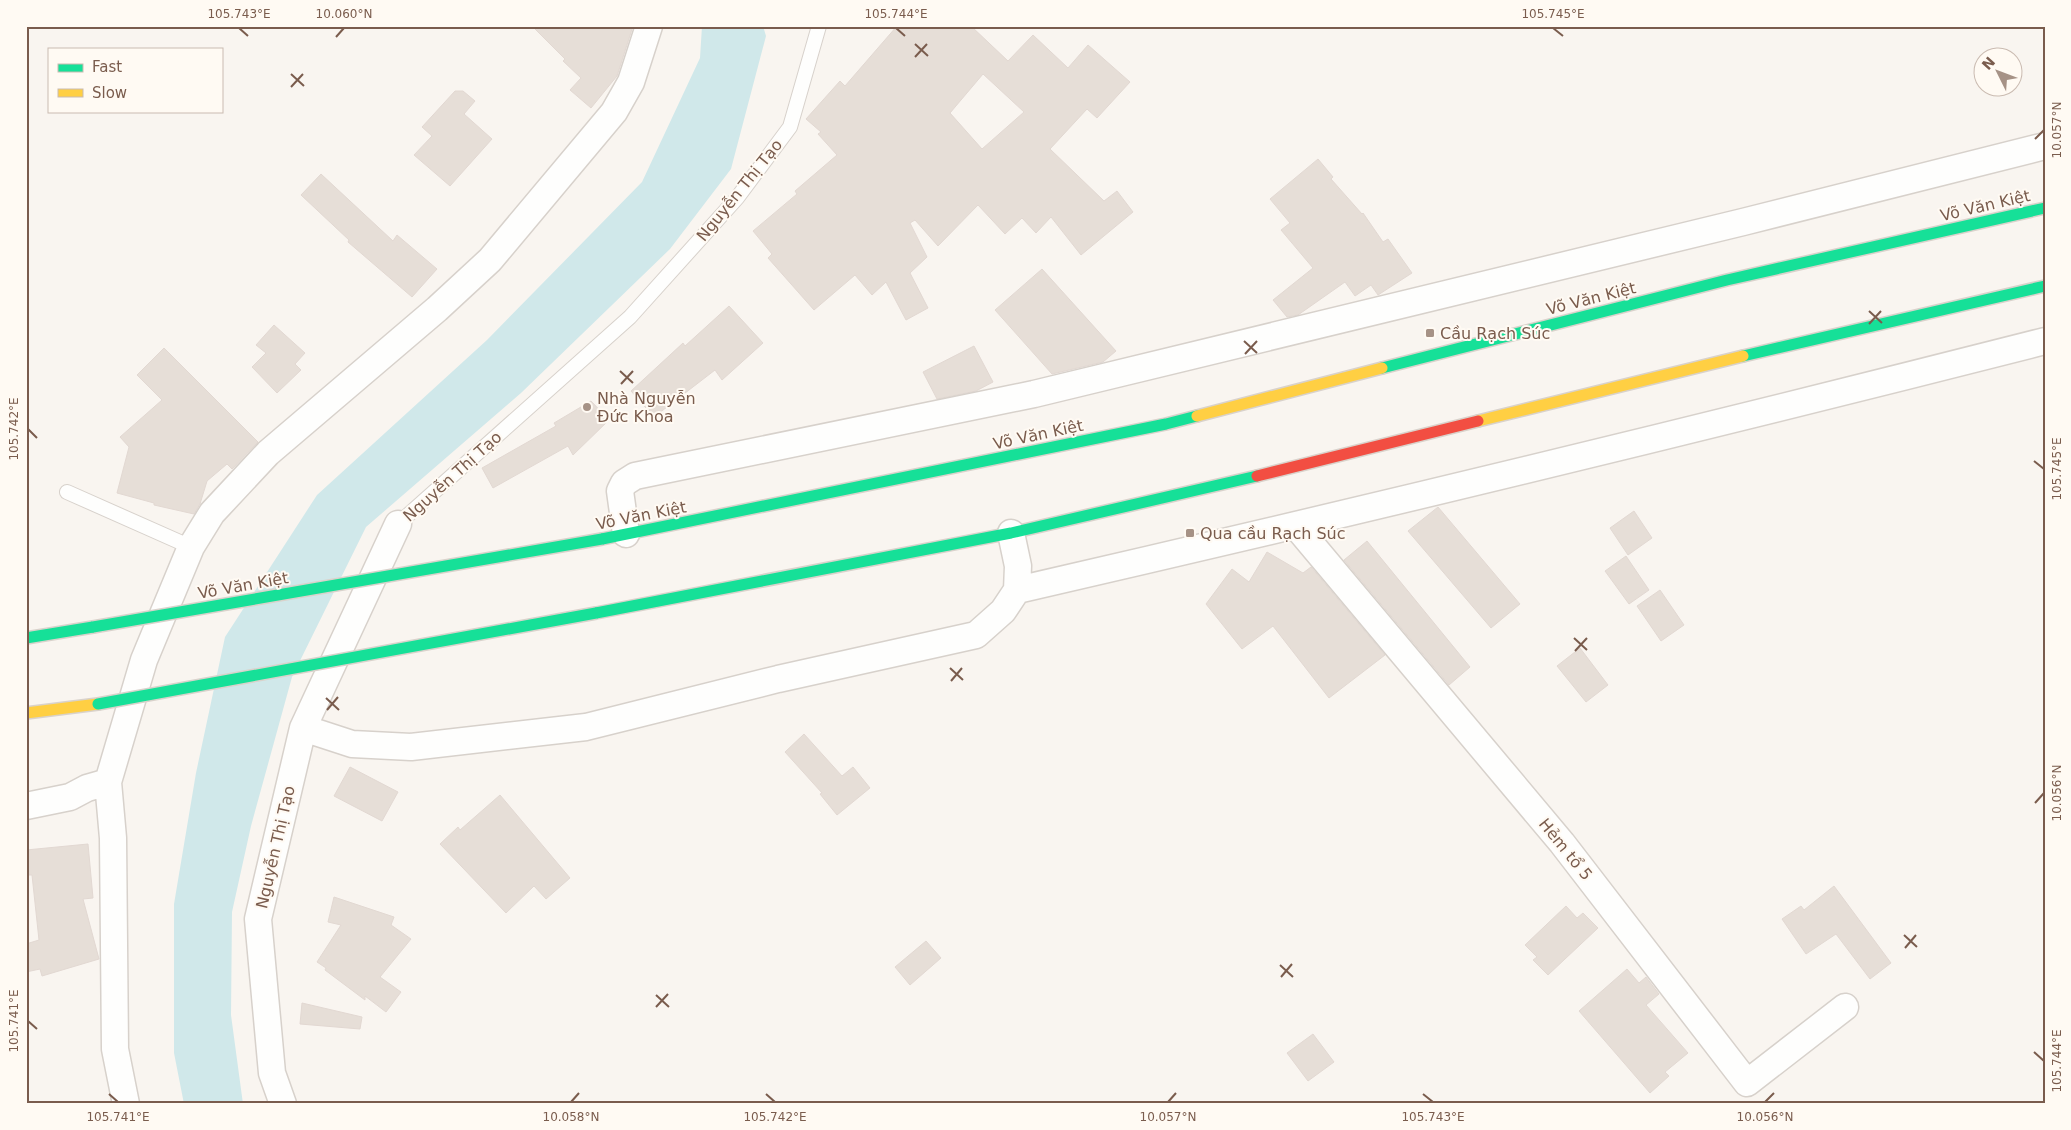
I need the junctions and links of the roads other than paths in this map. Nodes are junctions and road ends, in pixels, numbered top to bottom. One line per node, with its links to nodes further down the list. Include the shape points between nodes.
1 (649, 26): 12 (street, via 631,82 614,112 490,260 268,453 212,513)
2 (819, 26): 8 (lane, Nguyễn Thị Tạo, via 790,126 737,198 630,317)
3 (2045, 146): 11 (street, via 1034,394 635,476 624,483 620,491)
4 (2045, 208): 11 (main road, Võ Văn Kiệt, via 1727,280 1166,424)
5 (2045, 286): 10 (main road, via 1741,356 1164,499)
6 (2045, 341): 9 (street, via 1756,415)
7 (67, 492): 12 (lane)
8 (398, 524): 16 (street, Nguyễn Thị Tạo)
9 (1296, 526): 13 (street); 19 (street, Hẻm tổ 5, via 1562,843 1746,1083)
10 (1011, 532): 13 (street, via 1018,566); 15 (main road, bridge, via 596,613 98,704)
11 (614, 537): 14 (main road, Võ Văn Kiệt, bridge)
12 (191, 547): 17 (street, via 144,660)
13 (1017, 590): 16 (street, via 1002,611 976,635 778,679 586,727 411,747 352,744)
14 (26, 638)
15 (26, 713)
16 (303, 728): 21 (street, Nguyễn Thị Tạo, via 258,919 272,1073)
17 (108, 782): 18 (street, via 70,797); 20 (street, via 113,838 115,1049)
18 (26, 806)
19 (1846, 1007)
20 (126, 1104)
21 (283, 1104)

